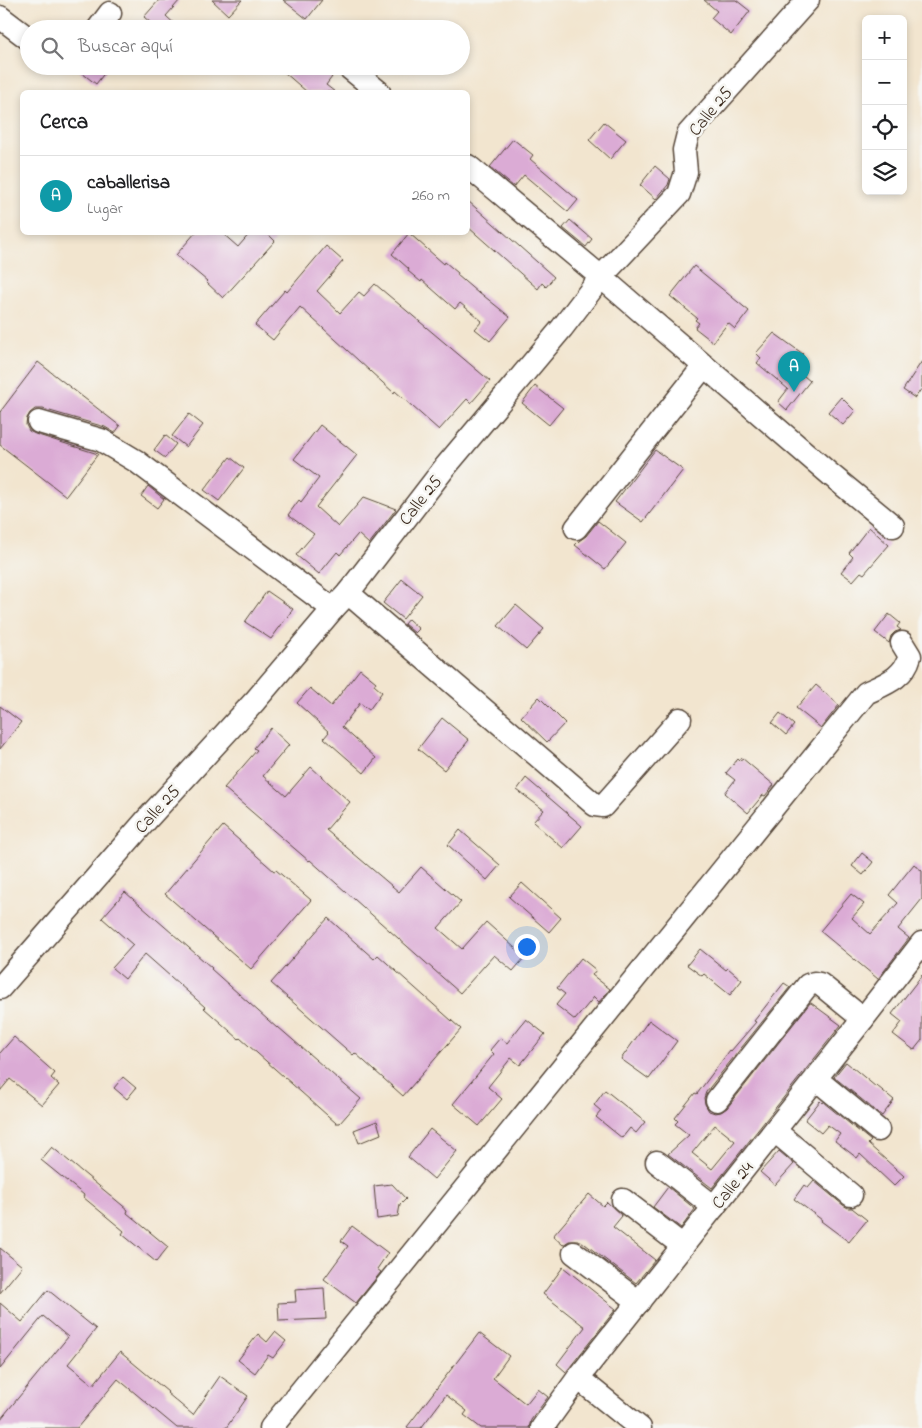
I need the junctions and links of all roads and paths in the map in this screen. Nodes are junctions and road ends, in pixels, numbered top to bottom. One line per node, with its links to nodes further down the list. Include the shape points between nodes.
1 (808, 0): 7 (street, Calle 25, via 688,134 684,150 686,172 679,194)
2 (0, 17): 3 (street)
3 (20, 32)
4 (358, 75): 5 (street)
5 (377, 90)
6 (470, 168): 7 (street)
7 (600, 277): 8 (street); 12 (street, Calle 25)
8 (704, 366): 10 (street); 11 (street)
9 (39, 422): 12 (street, via 101,440)
10 (893, 526)
11 (576, 528)
12 (340, 601): 14 (street, via 596,805 603,806); 16 (street, Calle 25)
13 (902, 643): 30 (street, via 910,656 908,665 897,678 866,693)
14 (680, 719)
15 (922, 943): 17 (street, Calle 24)
16 (0, 988)
17 (863, 1020): 18 (street, Calle 24); 19 (street, via 820,984 808,985)
18 (816, 1079): 20 (street); 21 (street, Calle 24)
19 (716, 1100)
20 (878, 1130)
21 (775, 1131): 23 (street); 25 (street, Calle 24)
22 (657, 1162): 25 (street)
23 (851, 1195)
24 (623, 1200): 26 (street)
25 (714, 1207): 26 (street, Calle 24)
26 (683, 1246): 28 (street, Calle 24)
27 (574, 1253): 28 (street)
28 (639, 1302): 29 (street, Calle 24)
29 (578, 1378): 31 (street, Calle 24); 32 (street)
30 (270, 1428)
31 (542, 1428)
32 (640, 1428)

